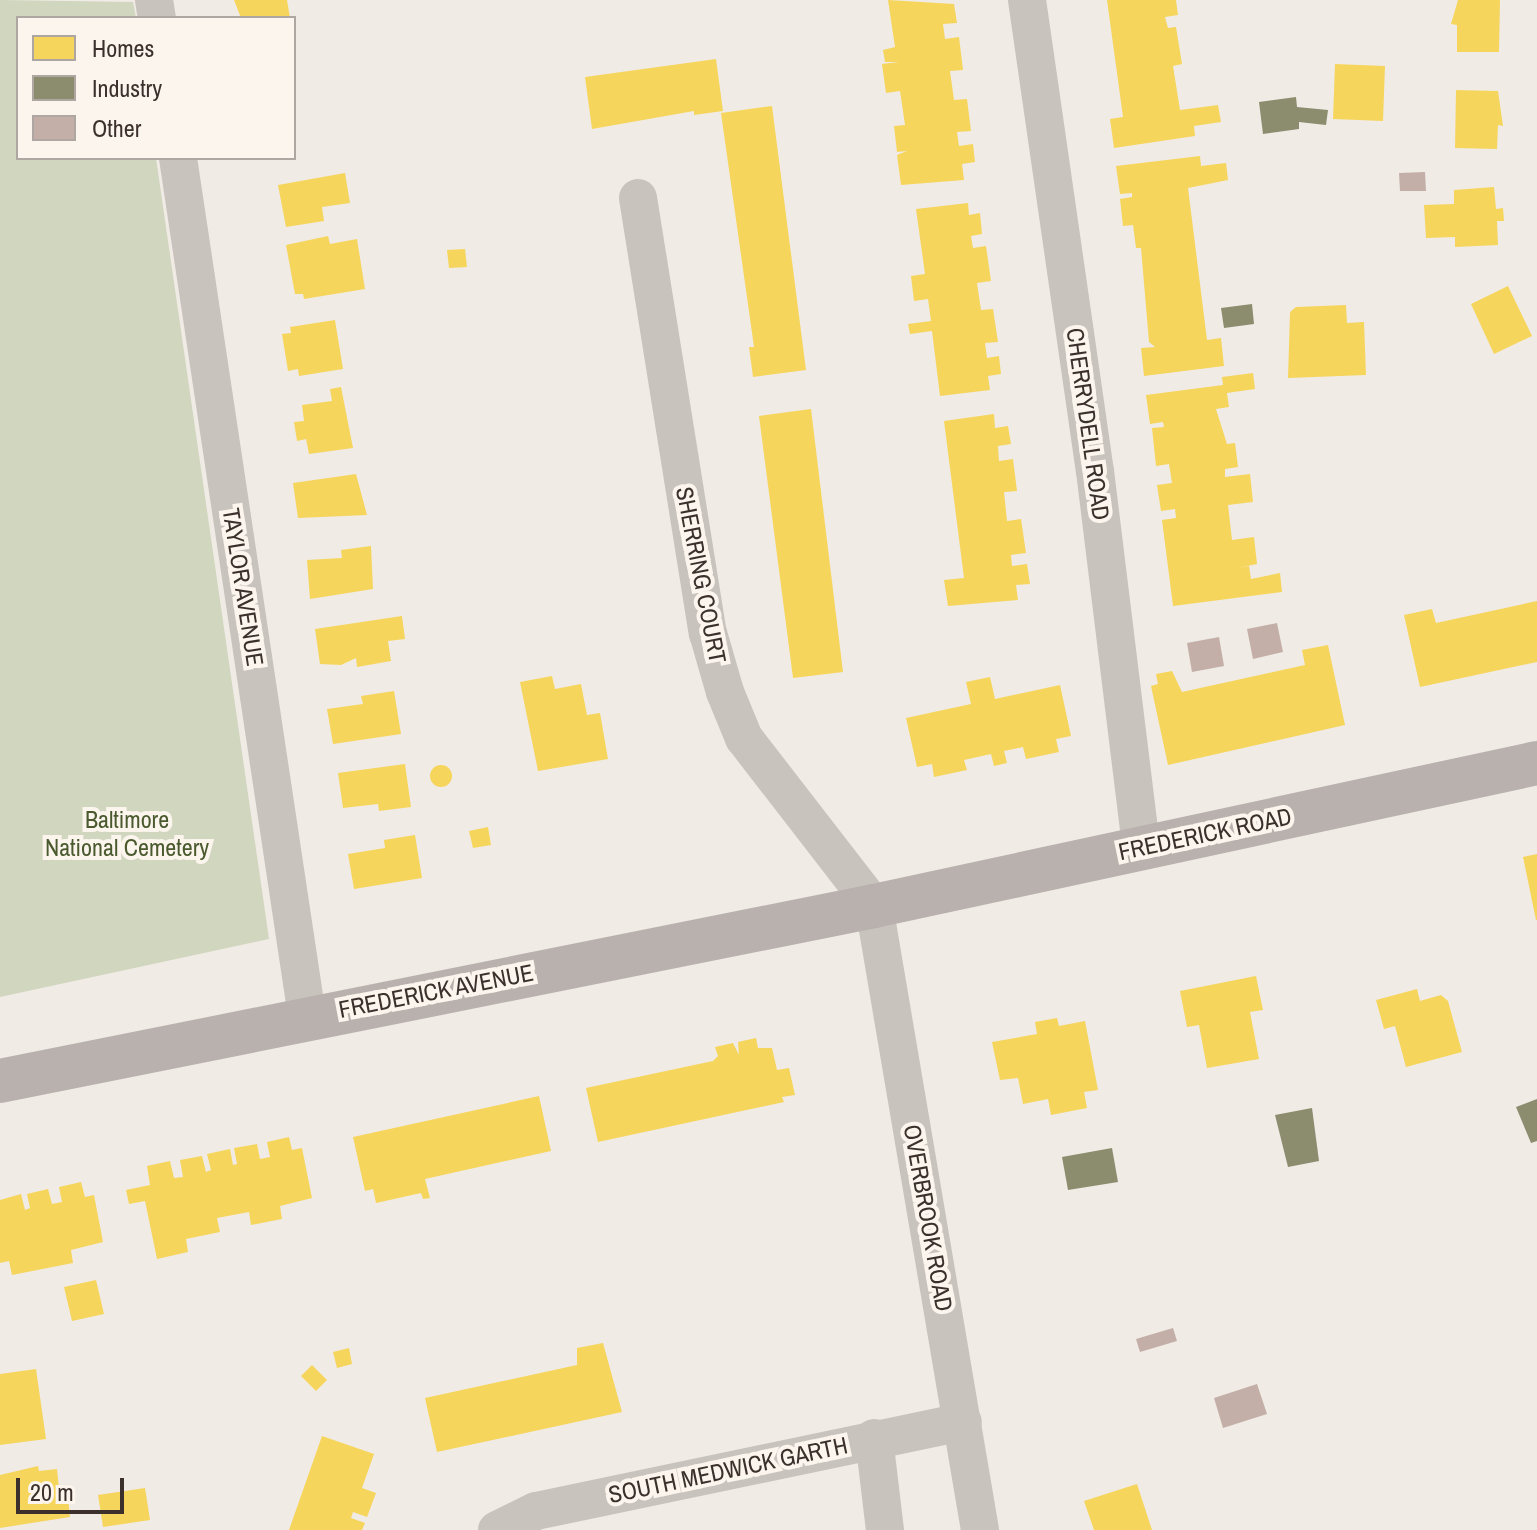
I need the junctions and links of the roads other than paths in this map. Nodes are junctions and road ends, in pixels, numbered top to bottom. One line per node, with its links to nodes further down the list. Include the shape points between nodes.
1 (1027, 0): 5 (street, CHERRYDELL ROAD, via 1095,471)
2 (178, 160): 7 (street, TAYLOR AVENUE)
3 (638, 198): 6 (street, SHERRING COURT, via 708,633 725,692 744,738)
4 (1537, 763): 5 (main road, FREDERICK ROAD)
5 (1141, 848): 6 (main road, FREDERICK ROAD)
6 (874, 906): 7 (main road, FREDERICK AVENUE); 9 (street, OVERBROOK ROAD)
7 (307, 1016): 8 (main road, FREDERICK AVENUE)
8 (0, 1081)
9 (963, 1422): 10 (street, SOUTH MEDWICK GARTH); 13 (street, OVERBROOK ROAD)
10 (874, 1438): 11 (street, SOUTH MEDWICK GARTH, via 536,1511); 12 (street)
11 (497, 1530)
12 (885, 1530)
13 (980, 1530)

